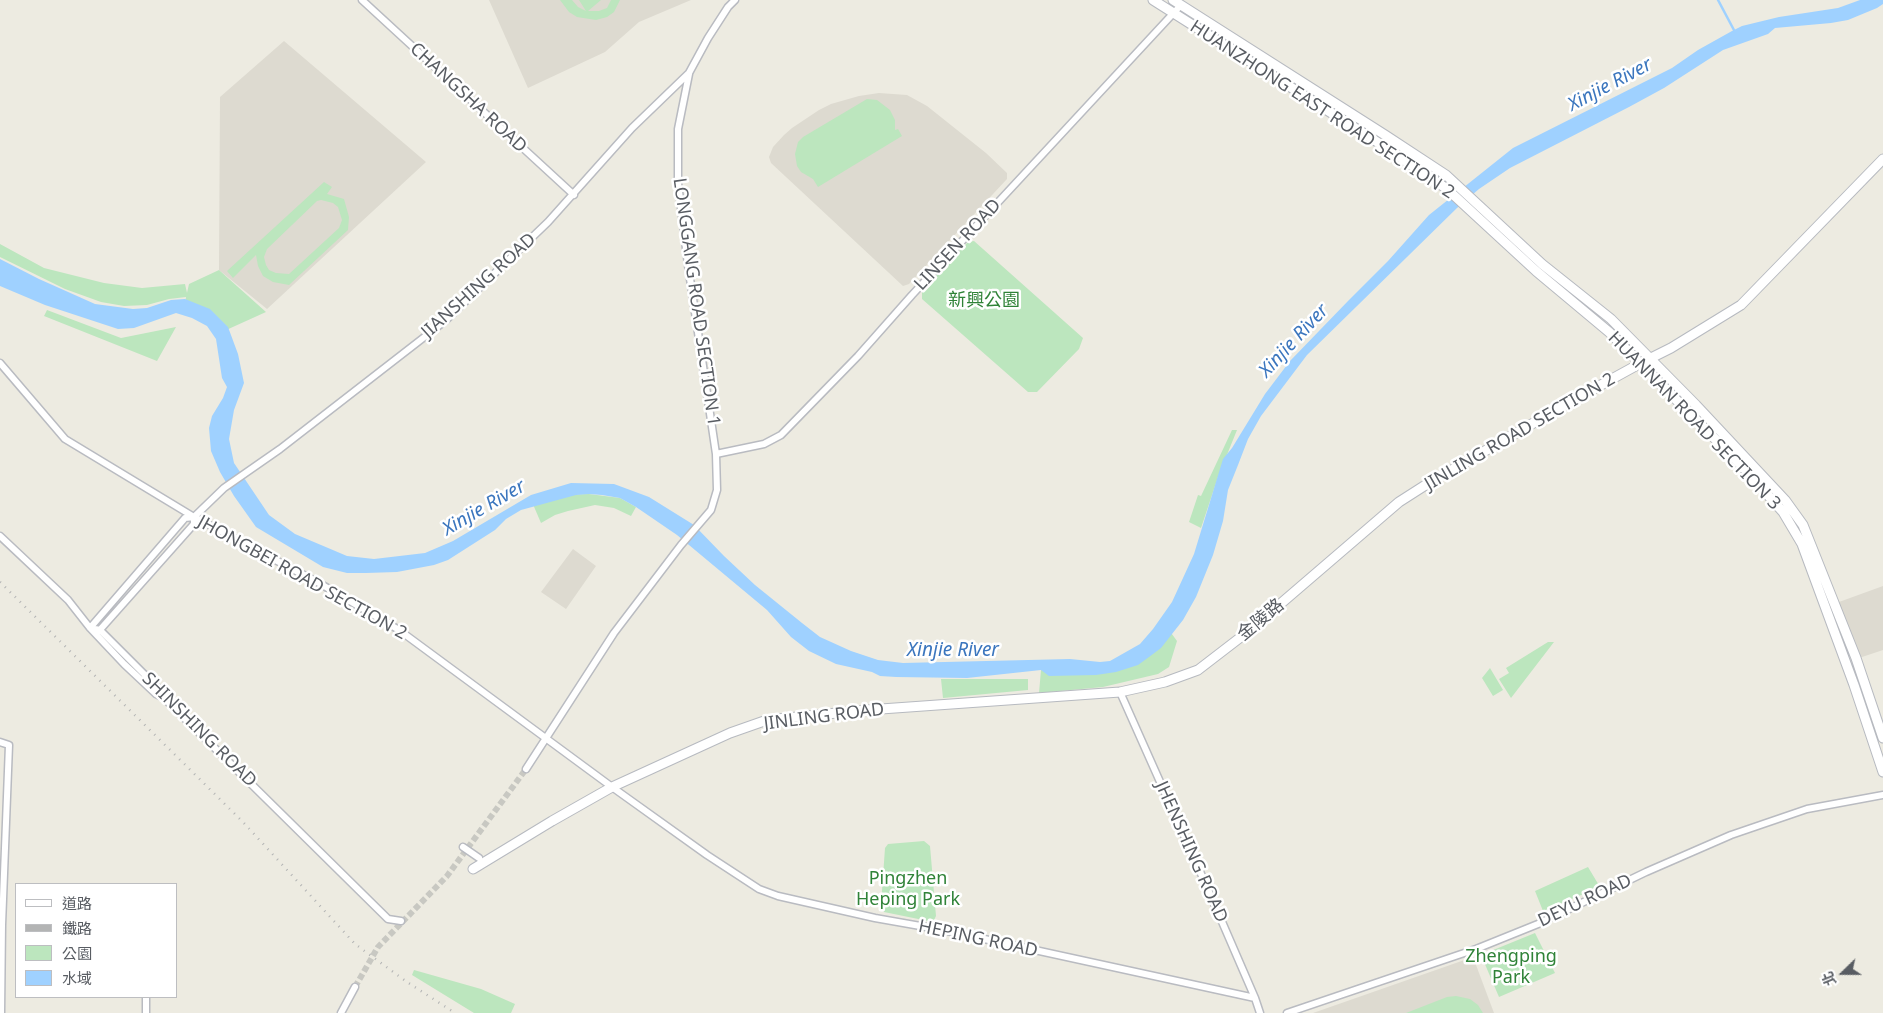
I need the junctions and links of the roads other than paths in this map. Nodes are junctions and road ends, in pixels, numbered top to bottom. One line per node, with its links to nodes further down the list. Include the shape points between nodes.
1 (362, 0): 9 (street, CHANGSHA ROAD)
2 (735, 0): 7 (street, via 708,38)
3 (1153, 0): 6 (main road, HUANZHONG EAST ROAD SECTION 2)
4 (1173, 0): 5 (main road, HUANZHONG EAST ROAD SECTION 2)
5 (1181, 5): 6 (street, LINSEN ROAD); 10 (main road, HUANZHONG EAST ROAD SECTION 2, via 1380,131)
6 (1174, 13): 11 (main road, HUANZHONG EAST ROAD SECTION 2, via 1382,145 1447,189); 15 (street, LINSEN ROAD, via 858,356 780,434 764,444)
7 (689, 73): 9 (street, JIANSHING ROAD, via 632,128); 15 (street, LONGGANG ROAD SECTION 1, via 678,129 678,183)
8 (1883, 159): 12 (main road, JINLING ROAD SECTION 2, via 1741,305)
9 (574, 195): 17 (street, JIANSHING ROAD, via 445,321 227,487)
10 (1472, 198): 12 (main road, HUANNAN ROAD SECTION 3, via 1542,264 1611,319)
11 (1464, 205): 14 (main road, HUANNAN ROAD SECTION 3)
12 (1650, 358): 14 (main road, JINLING ROAD SECTION 2); 24 (main road, HUANNAN ROAD SECTION 3, via 1785,500 1803,525 1856,658)
13 (0, 363): 17 (street, JHONGBEI ROAD SECTION 2, via 65,438)
14 (1641, 363): 16 (main road, JINLING ROAD SECTION 2, via 1424,486); 27 (main road, HUANNAN ROAD SECTION 3, via 1740,464 1794,528)
15 (716, 454): 23 (street, LONGGANG ROAD SECTION 1, via 717,490 711,510 681,544 614,633)
16 (1384, 514): 21 (main road, 金陵路, via 1250,630 1198,670 1165,682)
17 (194, 517): 19 (street, via 185,518 178,525); 20 (street, via 194,524); 23 (street, JHONGBEI ROAD SECTION 2, via 319,583 399,630)
18 (0, 536): 19 (street, via 68,600)
19 (90, 628): 20 (street)
20 (98, 632): 22 (street, SHINSHING ROAD, via 160,690); 22 (street, via 156,694)
21 (1120, 692): 28 (main road, JINLING ROAD, via 767,720 730,733); 36 (street, JHENSHING ROAD)
22 (164, 698): 33 (street, SHINSHING ROAD, via 388,919)
23 (546, 737): 26 (street); 28 (street, JHONGBEI ROAD SECTION 2)
24 (1883, 738)
25 (0, 742): 37 (street, via 9,745)
26 (526, 768)
27 (1883, 772)
28 (612, 787): 32 (main road, JINLING ROAD); 36 (street, HEPING ROAD, via 707,856 759,889 875,918)
29 (1883, 795): 41 (street, DEYU ROAD, via 1808,809 1731,835 1476,950)
30 (463, 847): 31 (street)
31 (479, 858)
32 (473, 869)
33 (401, 921)
34 (355, 987): 39 (street)
35 (146, 998): 38 (street)
36 (1255, 998): 40 (street, JHENSHING ROAD)
37 (1, 1013)
38 (146, 1013)
39 (341, 1013)
40 (1260, 1013)
41 (1287, 1013)

